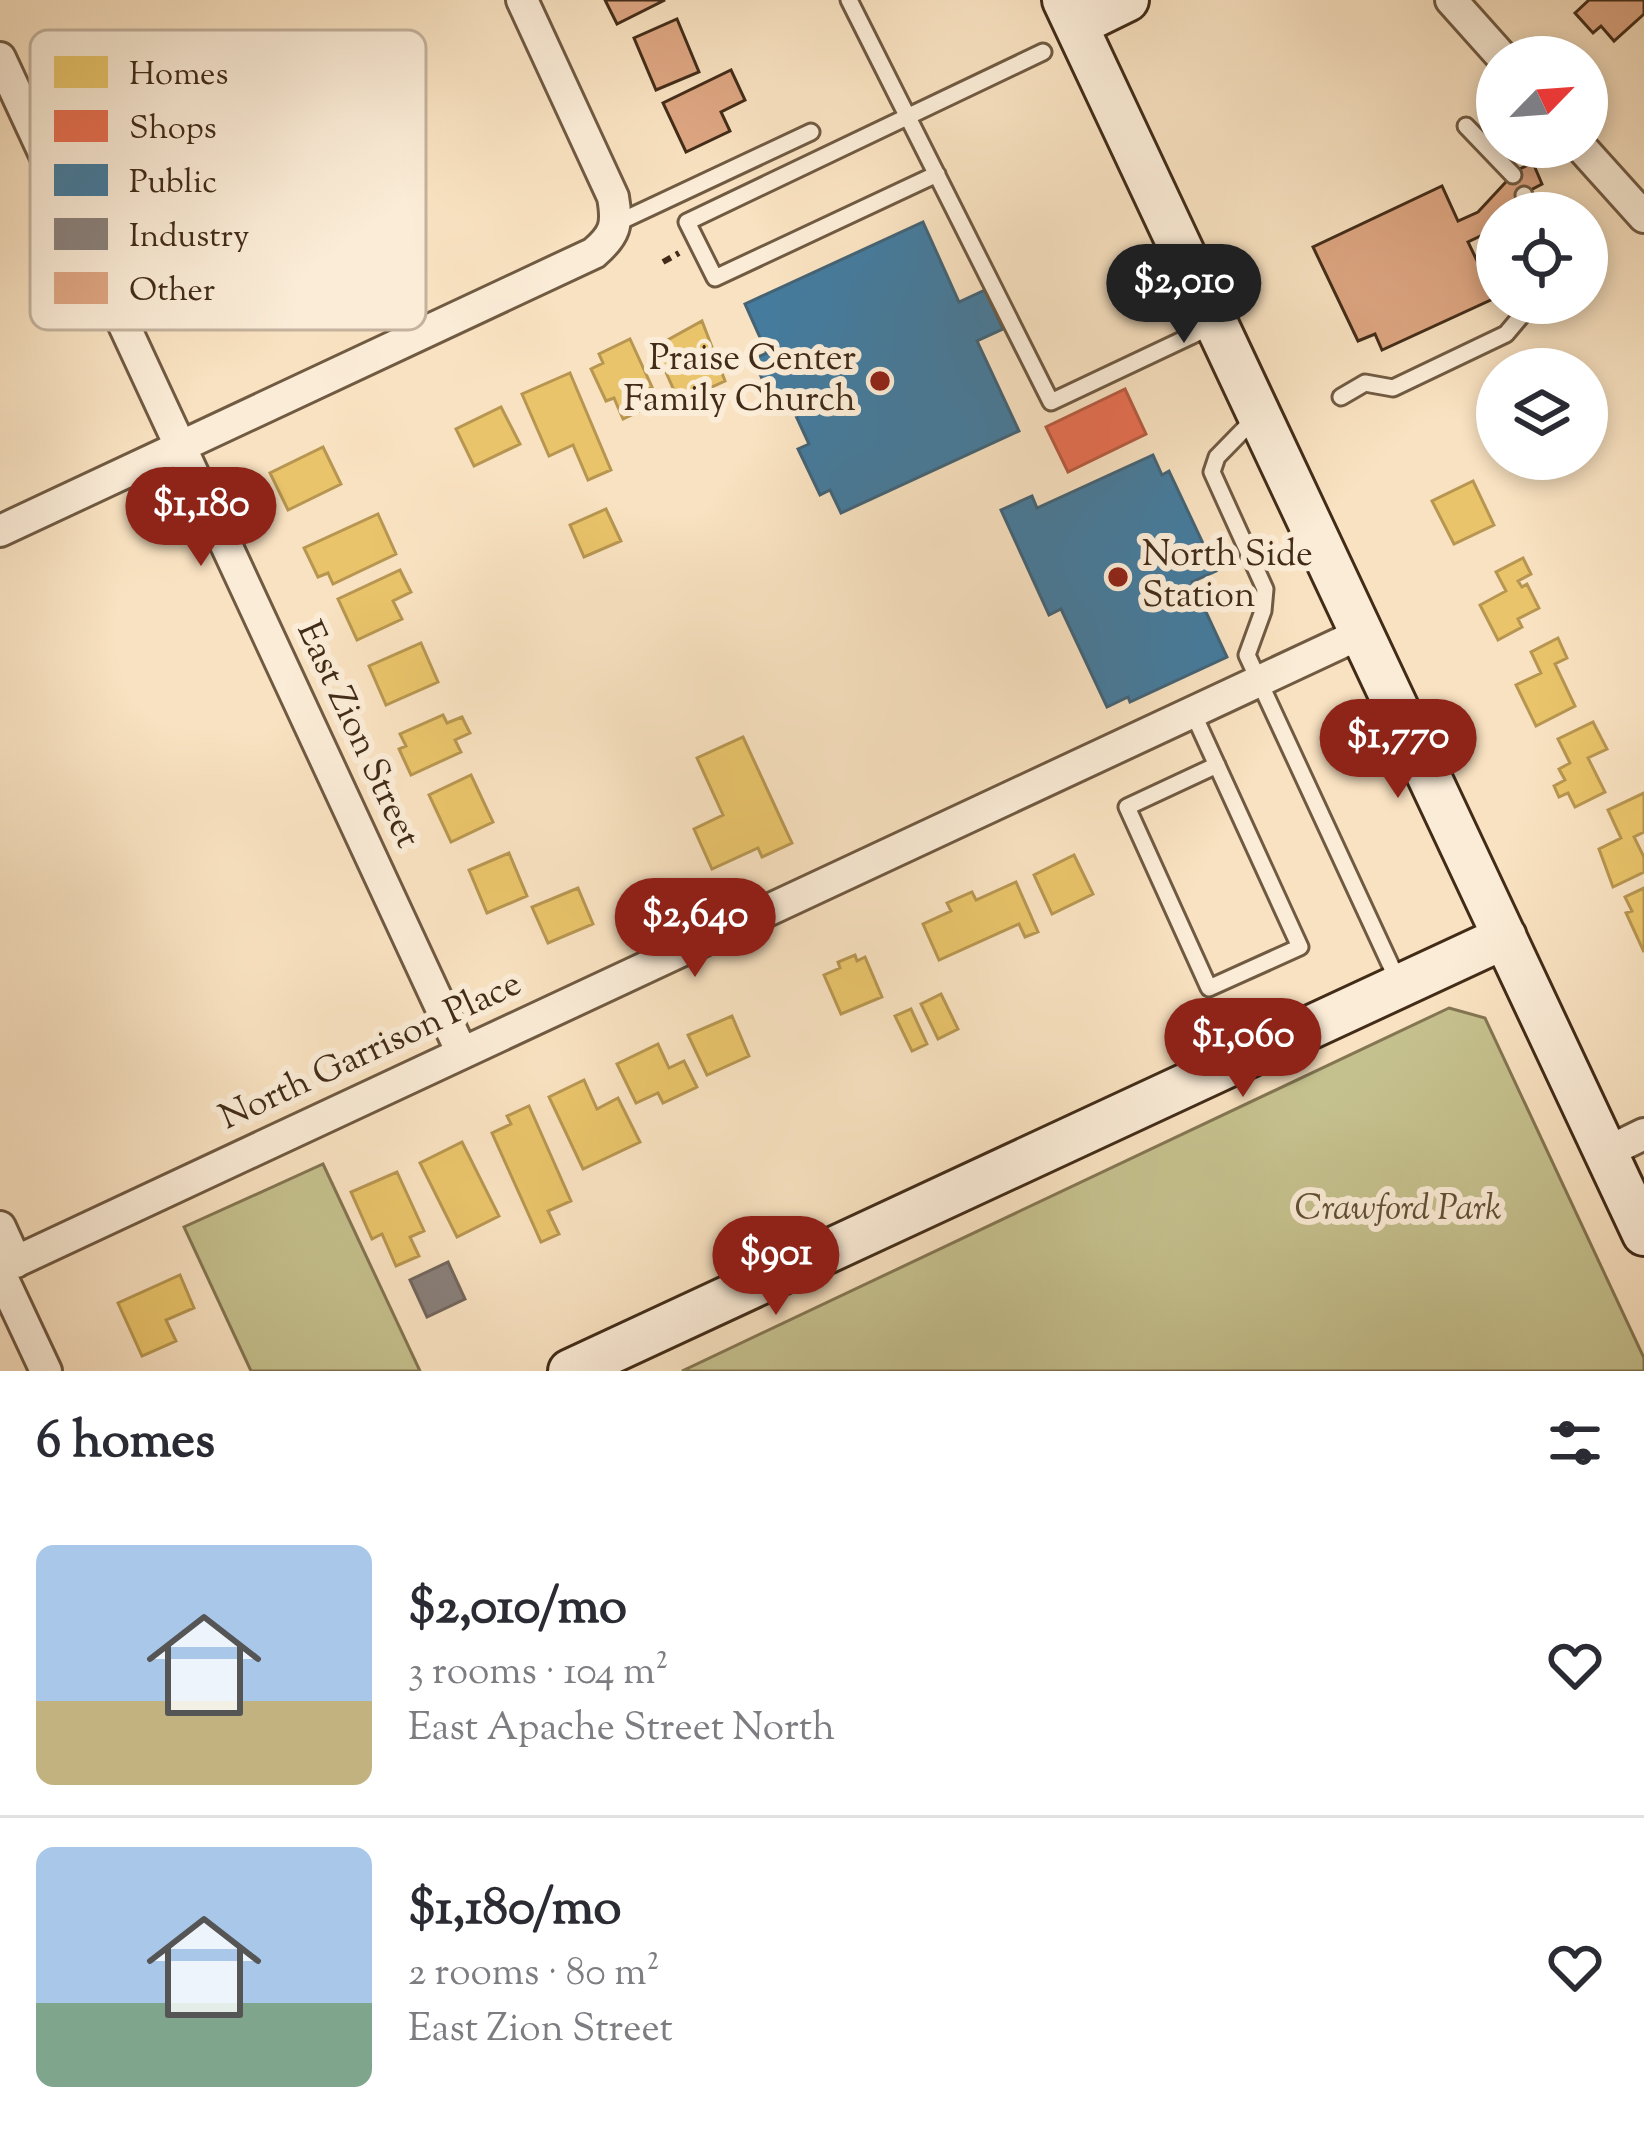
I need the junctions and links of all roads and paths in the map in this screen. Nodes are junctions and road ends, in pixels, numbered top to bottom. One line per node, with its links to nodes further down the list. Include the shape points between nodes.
1 (522, 0): 17 (street, via 614,197)
2 (849, 0): 9 (lane)
3 (1127, 0): 5 (main road)
4 (1451, 0): 6 (street)
5 (1070, 12): 18 (main road)
6 (1483, 36)
7 (1043, 52): 9 (lane)
8 (0, 58): 10 (street, East Zion Street)
9 (908, 115): 14 (lane); 14 (lane, via 687,222 715,278)
10 (30, 123)
11 (1466, 125): 15 (lane)
12 (811, 132): 17 (lane)
13 (1600, 168): 16 (street)
14 (937, 174): 18 (lane, via 1051,402)
15 (1513, 175)
16 (1644, 218)
17 (617, 223): 23 (street, via 594,253)
18 (1216, 324): 22 (main road)
19 (1514, 324): 21 (lane, via 1393,388 1365,383)
20 (126, 330): 23 (street, East Zion Street)
21 (1341, 397)
22 (1259, 413): 25 (main road); 26 (lane, via 1212,472 1265,589 1247,655)
23 (180, 446): 24 (street); 31 (street, East Zion Street)
24 (0, 531)
25 (1362, 633): 26 (street, North Garrison Place); 29 (main road)
26 (1259, 682): 27 (street, North Garrison Place); 30 (lane)
27 (1193, 713): 28 (lane); 31 (street, North Garrison Place)
28 (1217, 766): 28 (lane, via 1300,947 1209,988 1127,807)
29 (1504, 937): 30 (main road); 32 (main road)
30 (1400, 986): 37 (main road)
31 (462, 1053): 35 (street, North Garrison Place)
32 (1625, 1143): 34 (main road)
33 (0, 1227): 35 (street)
34 (1644, 1234)
35 (5, 1268): 36 (street)
36 (46, 1371)
37 (571, 1371)

